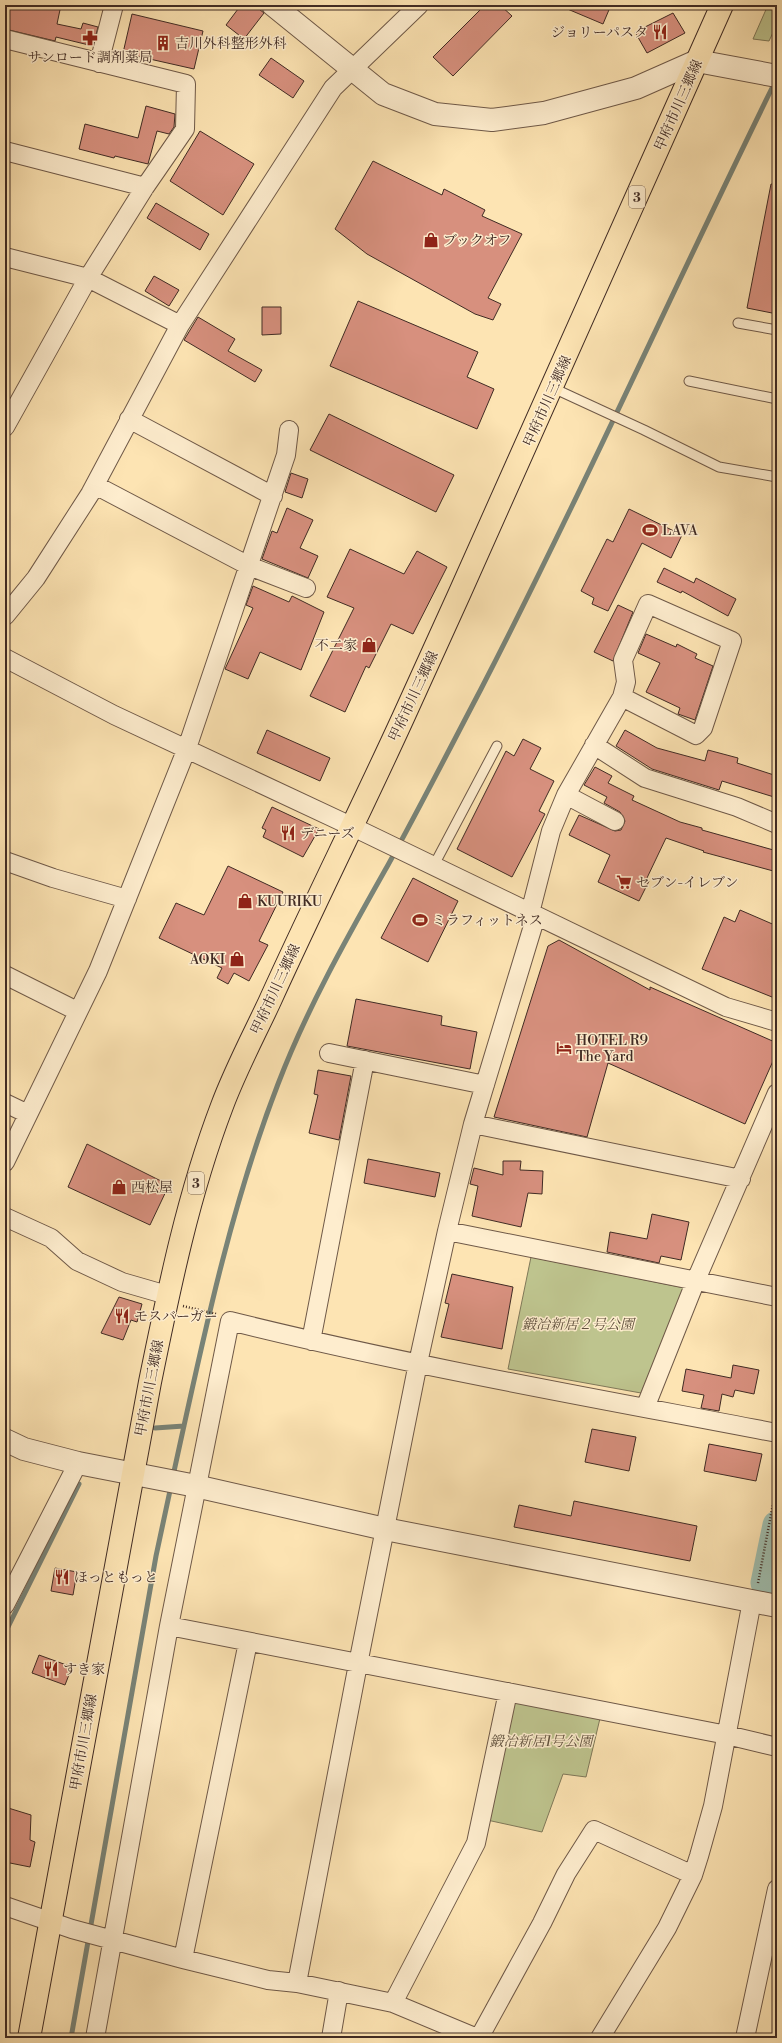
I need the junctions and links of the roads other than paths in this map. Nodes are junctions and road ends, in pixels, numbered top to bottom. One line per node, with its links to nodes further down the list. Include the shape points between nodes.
1 (114, 5): 8 (street)
2 (273, 5): 9 (street)
3 (419, 5): 5 (street)
4 (722, 5): 7 (main road, 甲府市川三郷線 / 3)
5 (406, 13): 9 (street)
6 (5, 39): 8 (street)
7 (697, 61): 9 (street, via 636,88 544,113 492,120 435,114 383,94); 10 (street); 19 (main road, 甲府市川三郷線 / 3)
8 (99, 63): 12 (street, via 186,84 185,129)
9 (353, 69): 16 (street, via 333,88)
10 (777, 76)
11 (5, 151): 12 (street)
12 (146, 187): 14 (street)
13 (5, 257): 14 (street)
14 (88, 278): 16 (street); 22 (street)
15 (738, 323): 17 (lane)
16 (180, 324): 21 (street)
17 (777, 330)
18 (689, 381): 20 (lane)
19 (553, 388): 24 (lane, via 719,467); 38 (main road, 甲府市川三郷線 / 3)
20 (777, 399)
21 (129, 419): 25 (street); 26 (street)
22 (5, 427)
23 (289, 430): 26 (street, via 286,455)
24 (777, 477)
25 (95, 485): 27 (street); 29 (street, via 36,578)
26 (273, 496): 27 (street)
27 (249, 566): 28 (street); 34 (street)
28 (306, 588)
29 (5, 616)
30 (5, 658): 34 (street, via 114,715)
31 (622, 697): 31 (street, via 696,735 703,728 732,641 648,604 623,660 626,682); 32 (street)
32 (594, 745): 35 (street); 37 (street, via 645,778 737,807)
33 (497, 746): 40 (lane)
34 (187, 748): 38 (street); 41 (street)
35 (566, 795): 36 (street); 42 (street, via 551,831)
36 (615, 821)
37 (777, 824)
38 (353, 827): 40 (street); 58 (main road, 甲府市川三郷線 / 3, via 224,1101 194,1188)
39 (5, 861): 41 (street)
40 (433, 867): 42 (street)
41 (127, 899): 44 (street, via 98,971)
42 (533, 914): 45 (street, via 726,1006); 48 (street)
43 (5, 975): 44 (street)
44 (77, 1011): 51 (street)
45 (777, 1022)
46 (329, 1053): 47 (street)
47 (365, 1060): 48 (street); 60 (street)
48 (485, 1086): 52 (street)
49 (777, 1093): 54 (street)
50 (5, 1103): 51 (street)
51 (28, 1114): 53 (street)
52 (473, 1124): 54 (street); 56 (street)
53 (5, 1162)
54 (741, 1179): 57 (street)
55 (5, 1217): 58 (street, via 51,1238 77,1261 122,1282)
56 (447, 1231): 57 (street); 61 (street)
57 (696, 1280): 59 (street); 62 (street)
58 (167, 1295): 66 (main road, 甲府市川三郷線 / 3)
59 (777, 1297)
60 (312, 1341): 61 (street); 67 (street, via 230,1321)
61 (418, 1363): 62 (street); 68 (street)
62 (645, 1408): 63 (street)
63 (777, 1433)
64 (5, 1440): 65 (street, via 24,1449)
65 (78, 1463): 66 (street); 69 (street)
66 (142, 1476): 67 (street); 82 (main road, 甲府市川三郷線 / 3)
67 (194, 1486): 68 (street); 73 (street)
68 (385, 1529): 70 (street); 75 (street)
69 (12, 1573): 71 (street)
70 (755, 1592): 72 (street); 77 (street)
71 (5, 1605)
72 (777, 1606)
73 (169, 1626): 74 (street); 83 (street)
74 (248, 1642): 75 (street); 84 (street)
75 (358, 1664): 76 (street); 85 (street)
76 (508, 1692): 77 (street); 87 (street, via 476,1843)
77 (727, 1735): 78 (street); 79 (street, via 714,1806)
78 (777, 1747)
79 (693, 1875): 91 (street, via 594,1830 566,1874 542,1923); 92 (street, via 667,1928)
80 (777, 1889): 93 (street)
81 (5, 1906): 82 (street)
82 (50, 1922): 83 (street); 88 (main road, 甲府市川三郷線 / 3)
83 (111, 1939): 84 (street); 89 (street)
84 (183, 1959): 85 (street, via 268,1980)
85 (297, 1983): 86 (street)
86 (339, 1991): 87 (street); 90 (street)
87 (393, 2003): 91 (street)
88 (29, 2038)
89 (95, 2038)
90 (331, 2038)
91 (478, 2038)
92 (600, 2038)
93 (745, 2038)

